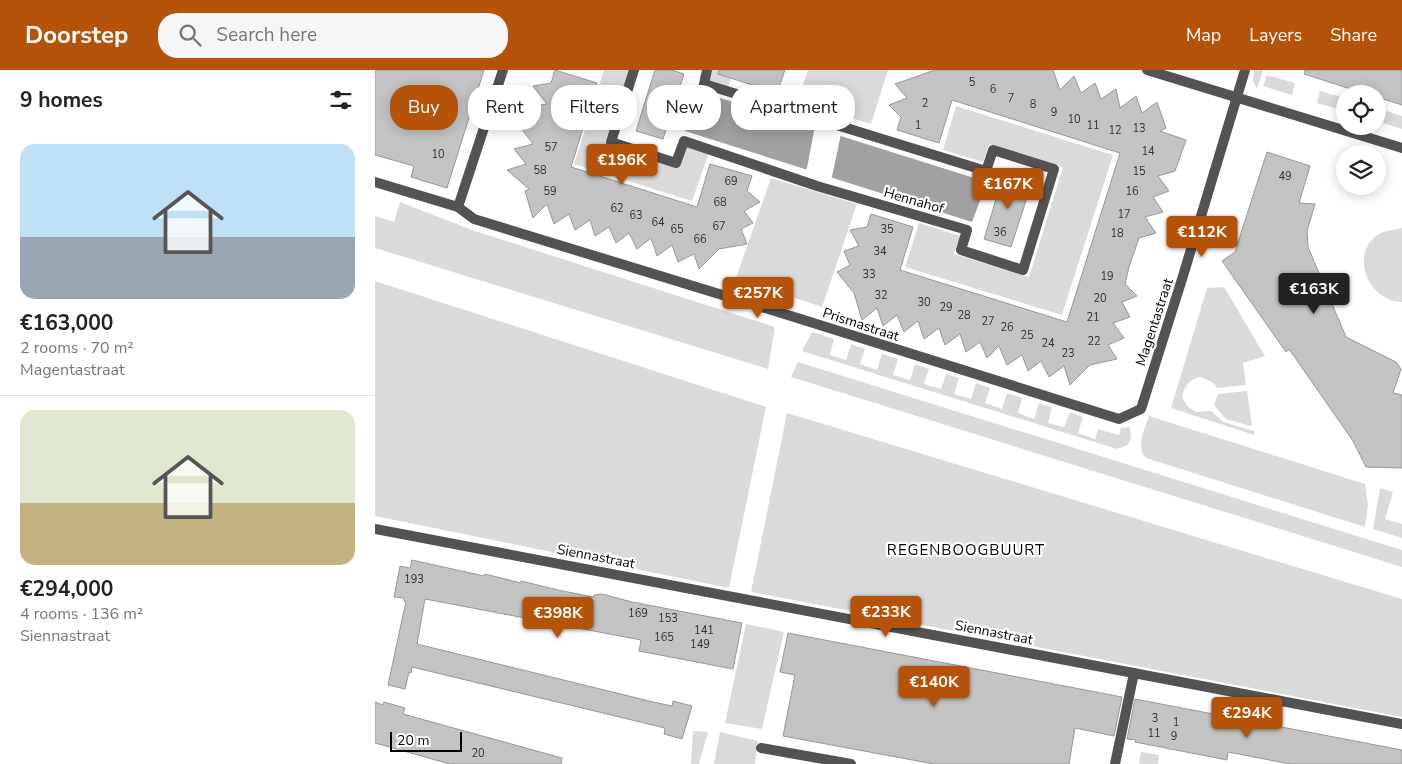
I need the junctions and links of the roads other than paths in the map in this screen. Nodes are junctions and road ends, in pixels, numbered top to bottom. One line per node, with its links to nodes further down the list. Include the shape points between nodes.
1 (503, 70): 9 (street)
2 (634, 70): 3 (street, Hennahof, via 611,142 676,163 684,142 817,186 967,230 961,250 1023,270 1054,169 993,150 987,171 704,84)
3 (707, 70)
4 (1147, 70): 6 (street)
5 (1245, 70): 6 (street, Magentastraat)
6 (1236, 98): 7 (street); 10 (street, Magentastraat)
7 (1402, 148)
8 (375, 182): 9 (street, Prismastraat)
9 (458, 207): 10 (street, Prismastraat, via 474,219 1119,419)
10 (1141, 409)
11 (375, 529): 12 (street, Siennastraat)
12 (1134, 673): 13 (street, Siennastraat); 16 (street)
13 (1402, 724)
14 (761, 748): 15 (street)
15 (851, 764)
16 (1115, 764)

